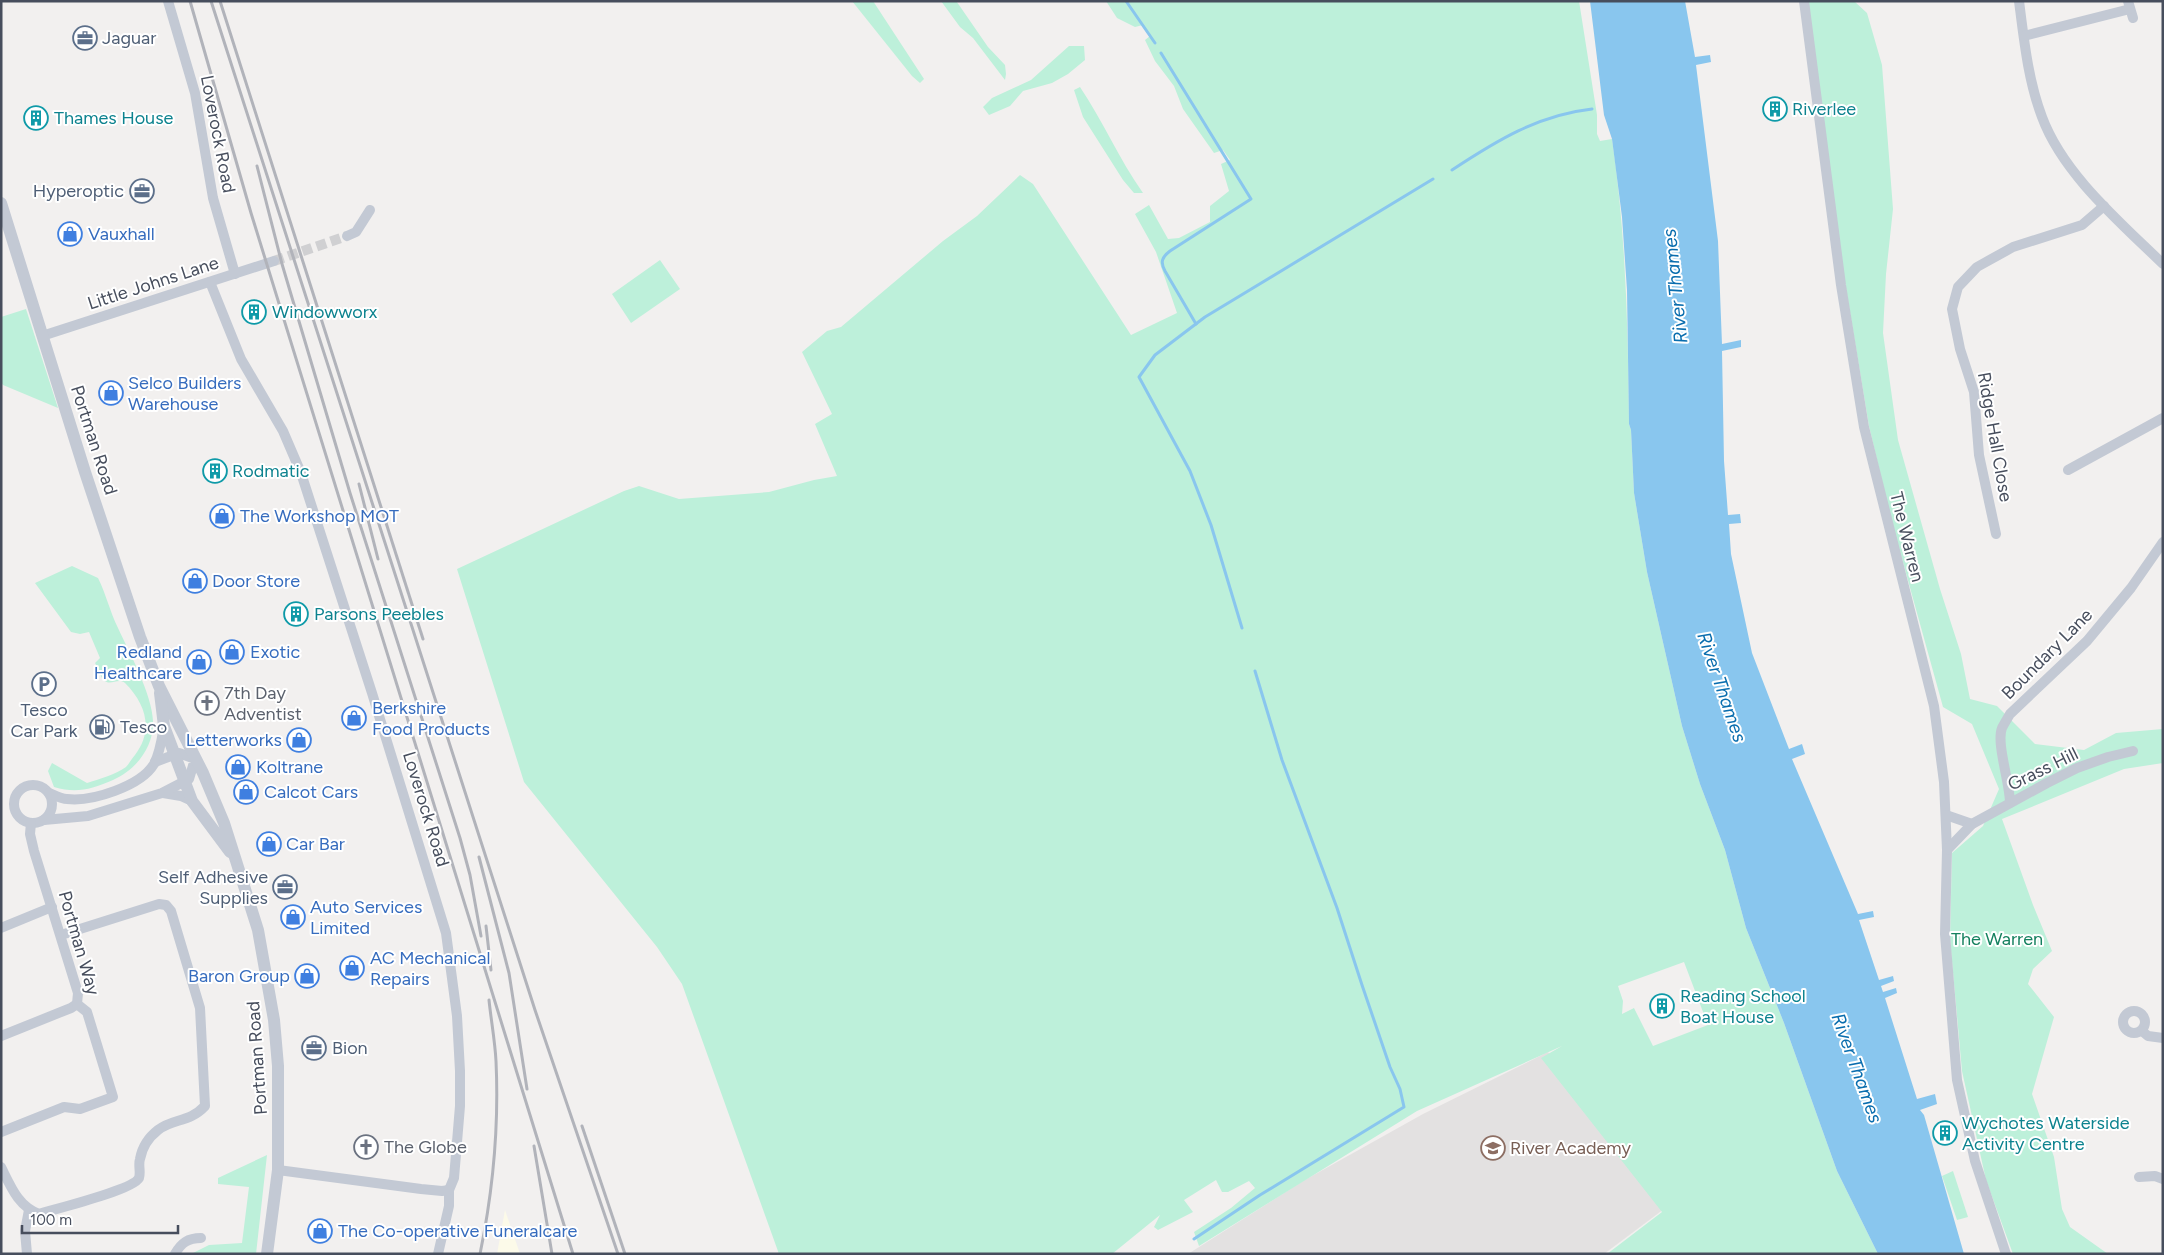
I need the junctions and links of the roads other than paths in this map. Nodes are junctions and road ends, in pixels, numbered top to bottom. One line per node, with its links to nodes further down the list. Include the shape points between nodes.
1 (168, 1): 12 (street, Loverock Road, via 195,93 213,198)
2 (1804, 1): 30 (street, The Warren, via 1841,285 1864,427 1934,706)
3 (2019, 1): 5 (street)
4 (2130, 9): 5 (street)
5 (2024, 36): 7 (street, via 2034,92 2046,126 2056,147)
6 (1, 203): 14 (street, Portman Road)
7 (2104, 206): 11 (street); 17 (street, Ridge Hall Close, via 2082,225 2014,247 1976,267 1958,287 1952,309 1960,349 1974,392 1979,455)
8 (370, 210): 9 (street, via 356,232)
9 (347, 236)
10 (274, 261): 12 (street, Little Johns Lane)
11 (2163, 264)
12 (235, 274): 13 (street, Little Johns Lane)
13 (210, 282): 14 (street, Little Johns Lane); 48 (street, Loverock Road, via 241,359 283,431 301,473 443,922 454,984 460,1070 454,1178)
14 (42, 336): 19 (street, Portman Road, via 113,557)
15 (2163, 418): 16 (street)
16 (2068, 470)
17 (1992, 528)
18 (2163, 542): 29 (street, Boundary Lane, via 2131,588 2087,641 2010,714 2001,729 2000,744 2010,788)
19 (159, 686): 20 (street, Portman Road); 23 (street, Portman Road)
20 (164, 726): 22 (street, Portman Road); 24 (street)
21 (2133, 751): 29 (street, Grass Hill, via 2077,768)
22 (174, 754): 23 (street); 24 (street); 25 (street, Portman Road)
23 (194, 759): 25 (street, via 192,775); 35 (street, Portman Road, via 224,823)
24 (155, 762): 26 (street, via 130,785 113,791 66,800)
25 (186, 782): 27 (street); 28 (street, Portman Road)
26 (49, 793): 31 (street, via 52,804); 32 (street, via 42,787 30,785 17,794 16,811 21,819)
27 (162, 793): 28 (street); 31 (street, via 88,816)
28 (192, 801): 35 (street, Portman Road)
29 (2010, 803): 33 (street, Grass Hill)
30 (1946, 815): 33 (street); 34 (street, The Warren)
31 (44, 820): 32 (street)
32 (31, 823): 36 (street, Portman Way, via 30,834)
33 (1972, 824): 34 (street, Grass Hill)
34 (1947, 850): 55 (street, The Warren, via 1945,934 1957,1080 1974,1161)
35 (237, 862): 45 (street, Portman Road, via 258,930 274,1020 279,1105)
36 (52, 907): 37 (street); 38 (street, Portman Way)
37 (1, 928)
38 (61, 934): 39 (street, Portman Way, via 78,993); 49 (street, via 159,904 166,905 171,911 200,1008 205,1106 196,1116 159,1129 148,1139 135,1182 38,1214)
39 (77, 1004): 41 (street); 43 (street, Portman Way, via 87,1012 113,1097 80,1109 64,1107)
40 (2142, 1031): 42 (street, via 2148,1036)
41 (1, 1036)
42 (2163, 1038)
43 (1, 1132)
44 (1, 1167): 49 (street, via 20,1203)
45 (278, 1170): 48 (street); 53 (street, Portman Road)
46 (2139, 1177): 47 (street)
47 (2163, 1179)
48 (449, 1190): 54 (street, Loverock Road, via 449,1206)
49 (30, 1210): 51 (street, via 25,1231)
50 (201, 1238): 52 (street, via 191,1238)
51 (27, 1254)
52 (174, 1254)
53 (267, 1254)
54 (438, 1254)
55 (2006, 1254)

